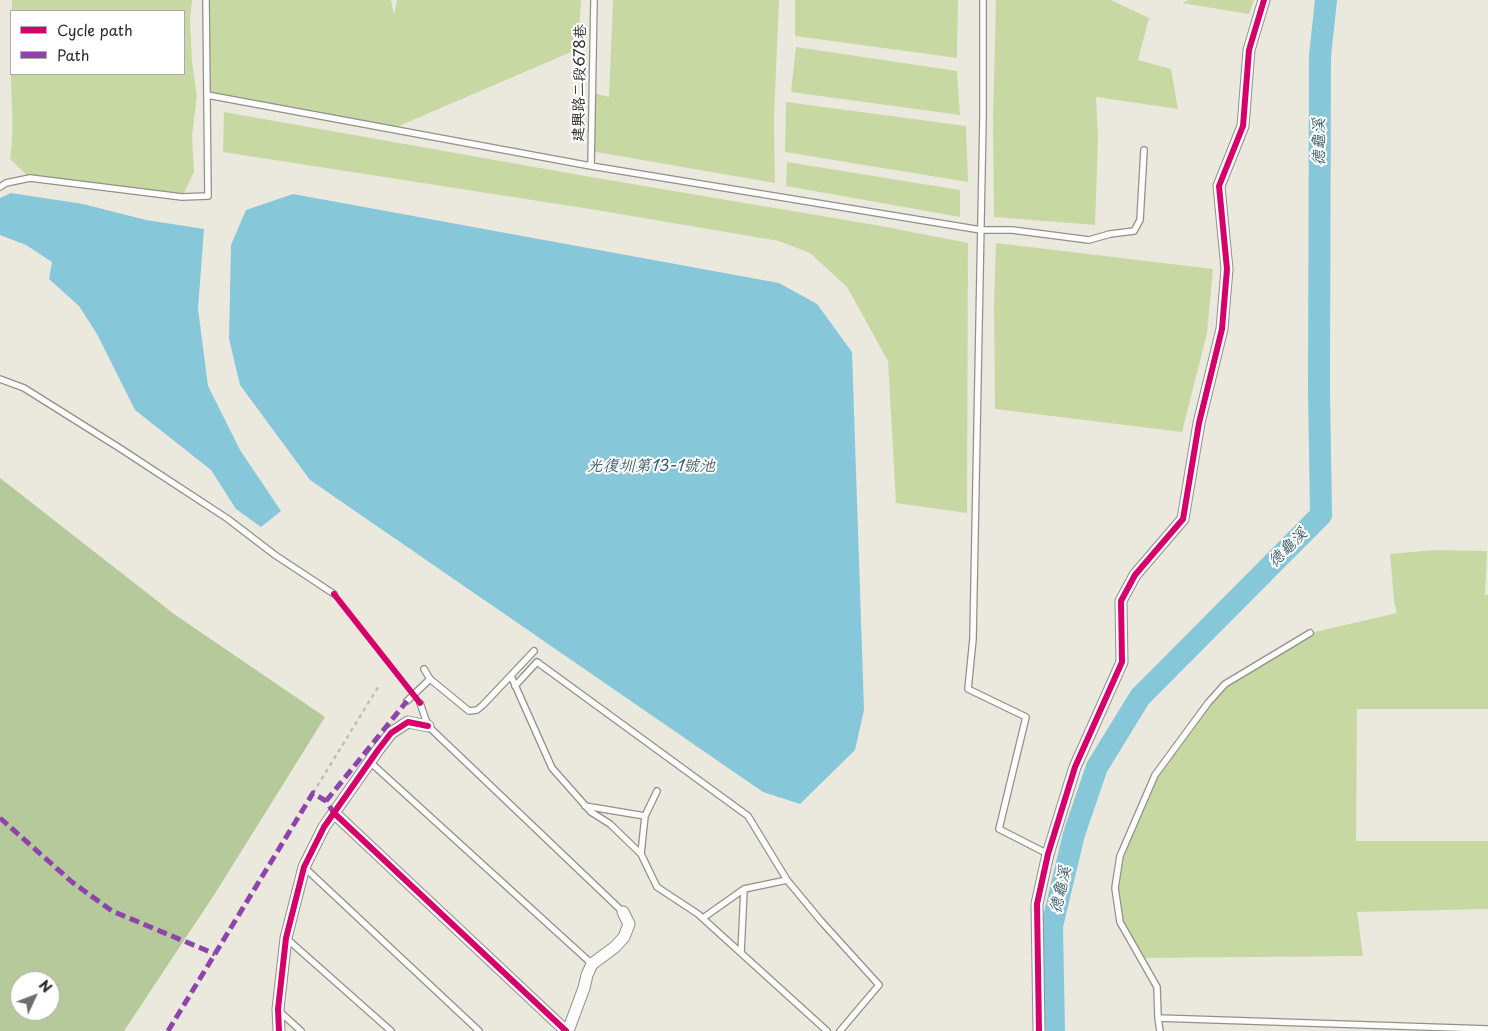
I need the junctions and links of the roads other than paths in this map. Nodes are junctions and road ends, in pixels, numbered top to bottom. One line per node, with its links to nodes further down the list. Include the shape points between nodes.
1 (206, 0): 5 (lane)
2 (594, 0): 7 (lane, 建興路二段678巷)
3 (983, 0): 9 (lane)
4 (1264, 0): 27 (street, via 1249,50 1243,126 1219,186 1227,269 1222,329 1199,423 1183,519 1136,575 1121,601 1122,662 1075,767)
5 (206, 96): 7 (lane); 8 (lane, via 208,196 182,197 30,178)
6 (1144, 150): 9 (lane, via 1140,220 1134,231 1089,240 1012,230)
7 (591, 166): 9 (lane)
8 (0, 187)
9 (981, 230): 27 (lane, via 973,639 968,689 1026,717 999,829)
10 (0, 379): 11 (lane, via 24,388 110,442 228,519)
11 (334, 594)
12 (1310, 633): 37 (lane, via 1226,684 1208,702 1155,775 1120,856 1115,888 1120,922 1157,988)
13 (534, 651): 15 (lane)
14 (424, 669): 16 (lane)
15 (511, 676): 16 (lane, via 477,710 469,711); 17 (lane)
16 (430, 679): 18 (lane)
17 (515, 686): 23 (lane, via 552,768); 29 (lane, via 538,662 748,816)
18 (407, 701)
19 (420, 703): 20 (lane)
20 (428, 726): 21 (street, via 408,722 391,733); 31 (lane)
21 (370, 762): 24 (street); 35 (lane)
22 (657, 791): 25 (lane)
23 (585, 806): 25 (lane); 26 (lane, via 610,824)
24 (334, 812): 28 (street); 44 (street)
25 (644, 816): 26 (lane)
26 (641, 854): 32 (lane, via 657,887)
27 (1048, 854): 47 (street, via 1037,904)
28 (304, 867): 33 (street); 43 (lane)
29 (787, 880): 30 (lane); 46 (lane, via 879,985)
30 (744, 889): 32 (lane); 34 (lane)
31 (623, 912): 35 (street, via 629,924 624,937)
32 (703, 918): 34 (lane)
33 (286, 938): 36 (street); 42 (lane)
34 (741, 953): 45 (lane)
35 (592, 964): 44 (street)
36 (278, 1009): 40 (street); 41 (lane)
37 (1158, 1018): 38 (lane); 48 (lane)
38 (1367, 1028): 39 (lane)
39 (1488, 1029)
40 (278, 1031)
41 (301, 1031)
42 (391, 1031)
43 (479, 1031)
44 (567, 1031)
45 (827, 1031)
46 (840, 1031)
47 (1039, 1031)
48 (1160, 1031)

